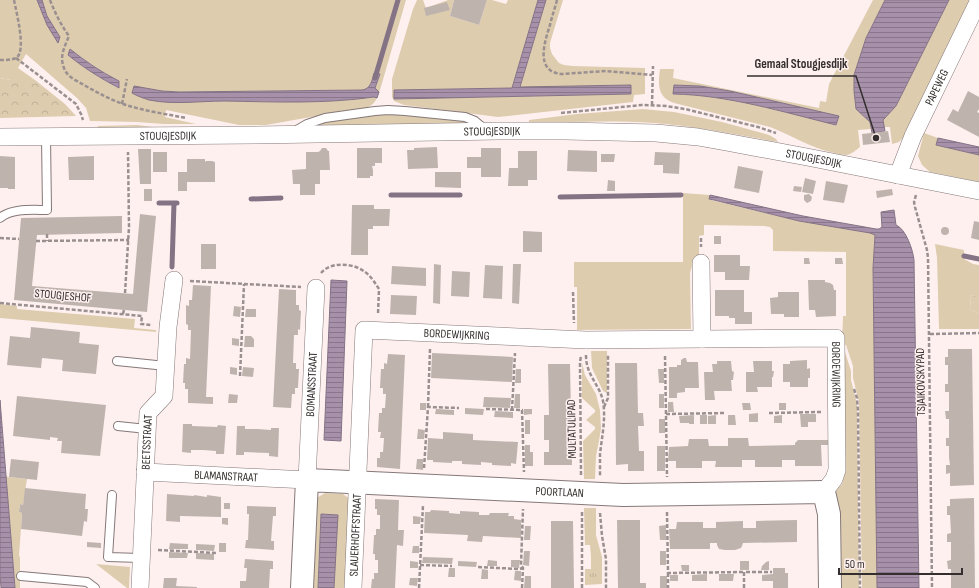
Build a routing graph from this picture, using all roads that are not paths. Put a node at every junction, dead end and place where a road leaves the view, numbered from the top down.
1 (979, 0) edge
2 (488, 131) junction
3 (290, 134) junction
4 (0, 137) edge
5 (46, 137) junction
6 (898, 175) junction
7 (979, 191) edge
8 (0, 218) edge
9 (701, 263) dead end
10 (174, 280) road end
11 (316, 288) road end
12 (702, 339) junction
13 (117, 361) dead end
14 (166, 366) junction
15 (118, 426) dead end
16 (147, 429) junction
17 (145, 472) junction
18 (307, 480) junction
19 (358, 482) junction
20 (824, 492) junction
21 (112, 495) dead end
22 (141, 554) junction
23 (21, 576) dead end
24 (96, 588) edge
25 (140, 588) edge
26 (302, 588) edge
27 (353, 588) edge
28 (830, 588) edge

1 - 6 street, PAPEWEG
2 - 3 street, STOUGJESDIJK
2 - 3 lane
2 - 6 street, STOUGJESDIJK
3 - 5 street, STOUGJESDIJK
4 - 5 street, STOUGJESDIJK
5 - 8 lane
6 - 7 street, STOUGJESDIJK
9 - 12 street
10 - 14 street, BEETSSTRAAT
11 - 18 street, BOMANSSTRAAT
12 - 19 street, BORDEWIJKRING
12 - 20 street, BORDEWIJKRING
13 - 14 lane
14 - 16 street, BEETSSTRAAT
15 - 16 lane
16 - 17 street, BEETSSTRAAT
17 - 18 street, BLAMANSTRAAT
17 - 22 street, BEETSSTRAAT
18 - 19 street, POORTLAAN
18 - 26 street
19 - 20 street, POORTLAAN
19 - 27 street, SLAUERHOFFSTRAAT
20 - 28 street
21 - 22 lane
22 - 25 street, BEETSSTRAAT
23 - 24 lane

